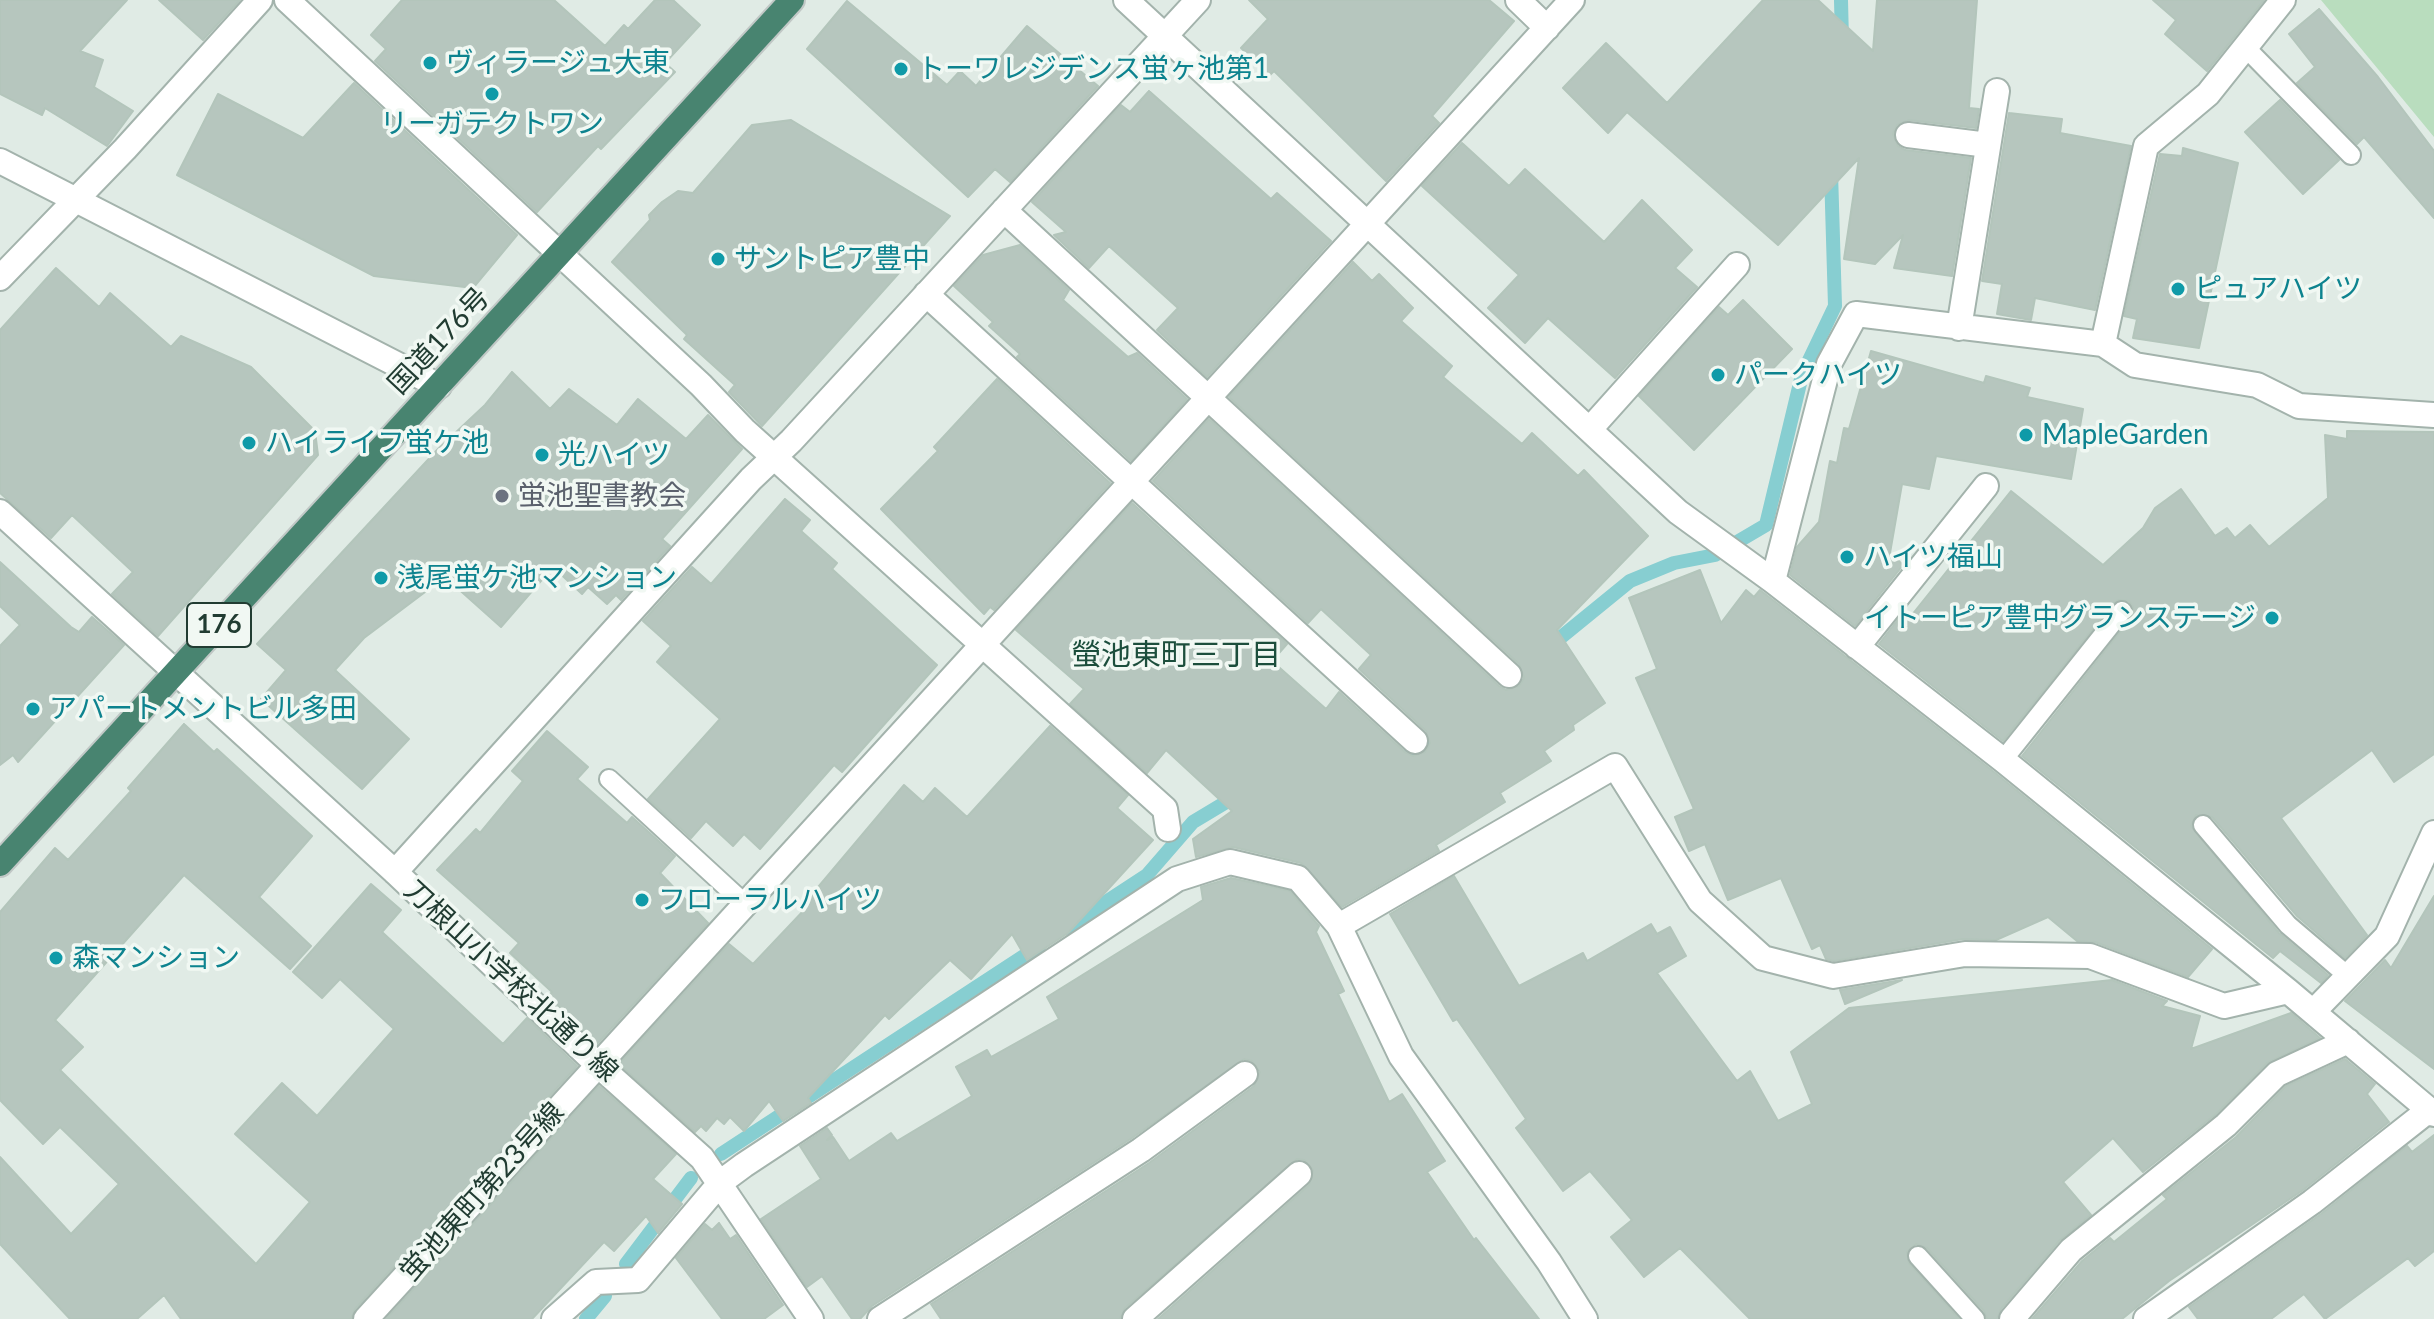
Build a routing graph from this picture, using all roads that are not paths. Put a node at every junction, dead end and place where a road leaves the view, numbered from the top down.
1 (260, 0) edge
2 (287, 0) edge
3 (792, 0) edge
4 (1126, 0) edge
5 (1198, 0) edge
6 (1518, 0) edge
7 (1572, 0) edge
8 (2283, 0) edge
9 (1547, 28) junction
10 (1165, 35) junction
11 (2246, 48) junction
12 (1997, 91) dead end
13 (1908, 135) dead end
14 (1988, 145) junction
15 (2351, 155) dead end
16 (0, 161) edge
17 (77, 198) junction
18 (1004, 210) junction
19 (1369, 225) junction
20 (559, 255) junction
21 (1737, 265) dead end
22 (0, 278) edge
23 (926, 294) junction
24 (1959, 328) junction
25 (2103, 344) junction
26 (439, 386) junction
27 (1209, 397) junction
28 (2434, 415) edge
29 (1590, 429) junction
30 (774, 456) junction
31 (1130, 480) junction
32 (1986, 486) dead end
33 (0, 512) edge
34 (1773, 581) junction
35 (2122, 611) dead end
36 (981, 644) junction
37 (1857, 647) junction
38 (175, 674) junction
39 (1509, 675) dead end
40 (1415, 741) dead end
41 (2003, 760) junction
42 (609, 779) dead end
43 (2203, 825) dead end
44 (1168, 829) dead end
45 (2434, 833) edge
46 (0, 864) edge
47 (395, 872) junction
48 (745, 904) junction
49 (1339, 926) junction
50 (2348, 976) junction
51 (2288, 991) junction
52 (2313, 1012) junction
53 (2348, 1041) junction
54 (597, 1064) junction
55 (1245, 1074) dead end
56 (2432, 1112) edge
57 (1299, 1174) dead end
58 (721, 1182) junction
59 (1918, 1256) dead end
60 (366, 1319) edge
61 (554, 1319) edge
62 (811, 1319) edge
63 (880, 1319) edge
64 (1135, 1319) edge
65 (1585, 1319) edge
66 (1975, 1319) edge
67 (2012, 1319) edge
68 (2146, 1319) edge

1 - 17 street
2 - 20 street
3 - 20 highway, 国道176号 / 176
4 - 10 street
5 - 10 street
6 - 9 street
7 - 9 street, 蛍池東町第23号線
8 - 11 street
9 - 19 street, 蛍池東町第23号線
10 - 18 street
10 - 19 street
11 - 15 lane
11 - 25 street
12 - 14 street
13 - 14 street
14 - 24 street
16 - 17 street
17 - 22 street
17 - 26 street
18 - 23 street
18 - 27 street
19 - 27 street, 蛍池東町第23号線
19 - 29 street
20 - 26 highway, 国道176号 / 176
20 - 30 street
21 - 29 street
23 - 30 street
23 - 31 street
24 - 25 street
24 - 34 street
25 - 28 street
26 - 38 highway, 国道176号 / 176
27 - 31 street, 蛍池東町第23号線
27 - 39 street
29 - 34 street
30 - 36 street
30 - 47 street
31 - 36 street, 蛍池東町第23号線
31 - 40 street
32 - 37 street
33 - 38 street, 刀根山小学校北通り線
34 - 37 street
35 - 41 lane
36 - 44 street
36 - 48 street, 蛍池東町第23号線
37 - 41 street
38 - 46 highway, 国道176号 / 176
38 - 47 street, 刀根山小学校北通り線
41 - 51 street
42 - 48 lane
43 - 50 lane
45 - 50 street
47 - 54 street, 刀根山小学校北通り線
48 - 54 street, 蛍池東町第23号線
49 - 51 street
49 - 58 street
49 - 65 street
50 - 52 street
51 - 52 street
52 - 53 street
53 - 56 street
53 - 67 street
54 - 58 street, 刀根山小学校北通り線
54 - 60 street, 蛍池東町第23号線
55 - 63 street
56 - 68 street
57 - 64 street
58 - 61 street
58 - 62 street, 刀根山小学校北通り線
59 - 66 lane

